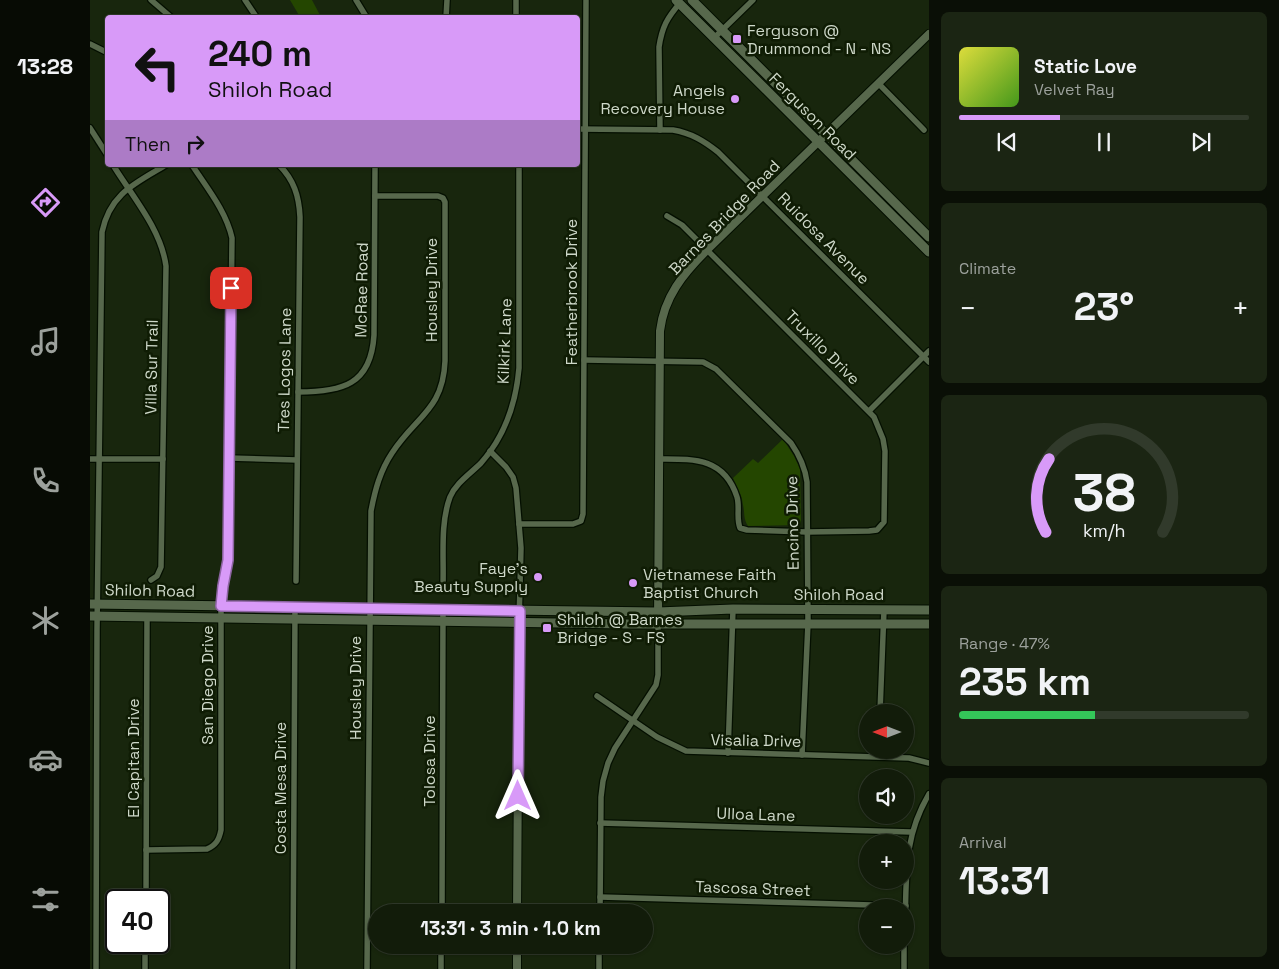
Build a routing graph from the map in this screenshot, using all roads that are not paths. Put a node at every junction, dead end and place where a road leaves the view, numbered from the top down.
1 (151, 0) edge
2 (245, 0) edge
3 (356, 0) edge
4 (446, 0) edge
5 (516, 0) edge
6 (586, 0) edge
7 (692, 0) edge
8 (753, 0) edge
9 (678, 2) edge
10 (168, 15) edge
11 (255, 15) edge
12 (365, 15) edge
13 (446, 15) edge
14 (516, 15) edge
15 (722, 31) junction
16 (929, 34) edge
17 (714, 38) junction
18 (90, 44) edge
19 (105, 52) edge
20 (580, 65) edge
21 (586, 65) junction
22 (878, 83) junction
23 (90, 128) edge
24 (580, 130) edge
25 (585, 130) junction
26 (660, 130) junction
27 (924, 130) dead end
28 (825, 134) junction
29 (818, 142) junction
30 (105, 151) edge
31 (114, 167) edge
32 (163, 167) edge
33 (193, 167) edge
34 (281, 167) edge
35 (375, 167) edge
36 (519, 167) edge
37 (128, 189) junction
38 (762, 195) junction
39 (375, 196) junction
40 (667, 216) dead end
41 (928, 236) edge
42 (920, 242) junction
43 (706, 250) junction
44 (929, 252) edge
45 (929, 351) edge
46 (923, 356) junction
47 (584, 360) junction
48 (659, 361) junction
49 (929, 362) edge
50 (298, 392) junction
51 (869, 411) junction
52 (490, 451) junction
53 (90, 458) edge
54 (229, 458) junction
55 (99, 459) junction
56 (163, 459) junction
57 (659, 459) junction
58 (297, 460) junction
59 (519, 524) junction
60 (807, 532) junction
61 (151, 580) dead end
62 (296, 581) dead end
63 (443, 585) dead end
64 (94, 604) edge
65 (221, 606) junction
66 (294, 606) junction
67 (369, 607) junction
68 (443, 609) junction
69 (733, 609) junction
70 (808, 610) junction
71 (884, 610) junction
72 (929, 610) edge
73 (520, 611) junction
74 (658, 612) junction
75 (94, 616) edge
76 (148, 617) junction
77 (221, 618) junction
78 (294, 618) junction
79 (369, 620) junction
80 (444, 621) junction
81 (520, 622) junction
82 (808, 623) junction
83 (658, 624) junction
84 (732, 624) junction
85 (882, 624) junction
86 (929, 624) edge
87 (597, 696) dead end
88 (880, 704) edge
89 (634, 722) junction
90 (728, 753) junction
91 (802, 755) junction
92 (859, 756) edge
93 (913, 759) edge
94 (929, 763) edge
95 (929, 794) edge
96 (600, 823) junction
97 (911, 832) junction
98 (146, 850) junction
99 (146, 889) edge
100 (600, 897) junction
101 (906, 899) edge
102 (442, 904) edge
103 (517, 904) edge
104 (600, 904) edge
105 (859, 905) edge
106 (146, 954) edge
107 (441, 954) edge
108 (517, 954) edge
109 (599, 954) edge
110 (904, 954) edge
111 (96, 969) edge
112 (145, 969) edge
113 (293, 969) edge
114 (367, 969) edge
115 (441, 969) edge
116 (517, 969) edge
117 (599, 969) edge
118 (904, 969) edge

1 - 10 street
2 - 11 street
3 - 12 street
4 - 13 street
5 - 14 street
6 - 21 street, Featherbrook Drive
7 - 15 main road, Ferguson Road
8 - 15 street
9 - 17 main road, Ferguson Road
9 - 26 street
15 - 17 street
15 - 28 main road, Ferguson Road
16 - 22 street, Barnes Bridge Road
17 - 29 main road, Ferguson Road
18 - 19 street
20 - 21 street
21 - 25 street, Featherbrook Drive
22 - 27 street
22 - 28 street, Barnes Bridge Road
23 - 30 street
24 - 25 street, Ruidosa Avenue
25 - 26 street, Ruidosa Avenue
25 - 47 street, Featherbrook Drive
26 - 38 street, Ruidosa Avenue
28 - 29 street, Barnes Bridge Road
28 - 41 main road, Ferguson Road
29 - 38 street, Barnes Bridge Road
29 - 42 main road, Ferguson Road
31 - 37 street, Villa Sur Trail
32 - 37 street
33 - 54 street, San Diego Drive
34 - 50 street, Tres Logos Lane
35 - 39 street, McRae Road
36 - 52 street, Kilkirk Lane
37 - 55 street
37 - 56 street, Villa Sur Trail
38 - 43 street, Barnes Bridge Road
38 - 46 street, Ruidosa Avenue
39 - 50 street, McRae Road
39 - 67 street, Housley Drive
40 - 43 street, Truxillo Drive
41 - 42 street
42 - 44 main road, Ferguson Road
43 - 48 street, Barnes Bridge Road
43 - 51 street, Truxillo Drive
45 - 46 street
46 - 49 street, Ruidosa Avenue
46 - 51 street
47 - 48 street, Encino Drive
47 - 59 street, Featherbrook Drive
48 - 57 street, Barnes Bridge Road
48 - 60 street, Encino Drive
50 - 58 street, Tres Logos Lane
51 - 60 street, Truxillo Drive
52 - 59 street
52 - 63 street, Kilkirk Lane
53 - 55 street
54 - 58 street
54 - 65 street, San Diego Drive
55 - 56 street
55 - 64 street
56 - 61 street, Villa Sur Trail
57 - 60 street
57 - 74 street, Barnes Bridge Road
58 - 62 street, Tres Logos Lane
59 - 73 street
60 - 70 street, Encino Drive
64 - 65 main road, Shiloh Road
64 - 75 street
65 - 66 main road, Shiloh Road
65 - 77 street, San Diego Drive
66 - 67 main road, Shiloh Road
66 - 78 street, Costa Mesa Drive
67 - 68 main road, Shiloh Road
67 - 79 street, Housley Drive
68 - 73 main road, Shiloh Road
68 - 80 street, Tolosa Drive
69 - 70 main road, Shiloh Road
69 - 74 main road, Shiloh Road
69 - 84 street
70 - 71 main road, Shiloh Road
70 - 82 street, Encino Drive
71 - 72 main road, Shiloh Road
71 - 85 street
73 - 74 main road, Shiloh Road
73 - 81 street
74 - 83 street, Barnes Bridge Road
75 - 76 main road, Shiloh Road
75 - 111 street
76 - 77 main road, Shiloh Road
76 - 98 street, El Capitan Drive
77 - 78 main road, Shiloh Road
77 - 98 street, San Diego Drive
78 - 79 main road, Shiloh Road
78 - 113 street, Costa Mesa Drive
79 - 80 main road, Shiloh Road
79 - 114 street, Housley Drive
80 - 81 main road, Shiloh Road
80 - 102 street, Tolosa Drive
81 - 83 main road, Shiloh Road
81 - 103 street
82 - 84 main road, Shiloh Road
82 - 85 main road, Shiloh Road
82 - 91 street, Encino Drive
83 - 84 main road, Shiloh Road
83 - 89 street
84 - 90 street
85 - 86 main road, Shiloh Road
85 - 88 street
87 - 89 street, Visalia Drive
89 - 90 street, Visalia Drive
89 - 96 street
90 - 91 street, Visalia Drive
91 - 92 street, Visalia Drive
93 - 94 street, Visalia Drive
95 - 97 street
96 - 97 street, Ulloa Lane
96 - 100 street
97 - 101 street
98 - 99 street, El Capitan Drive
100 - 104 street
100 - 105 street, Tascosa Street
106 - 112 street
107 - 115 street
108 - 116 street
109 - 117 street
110 - 118 street

